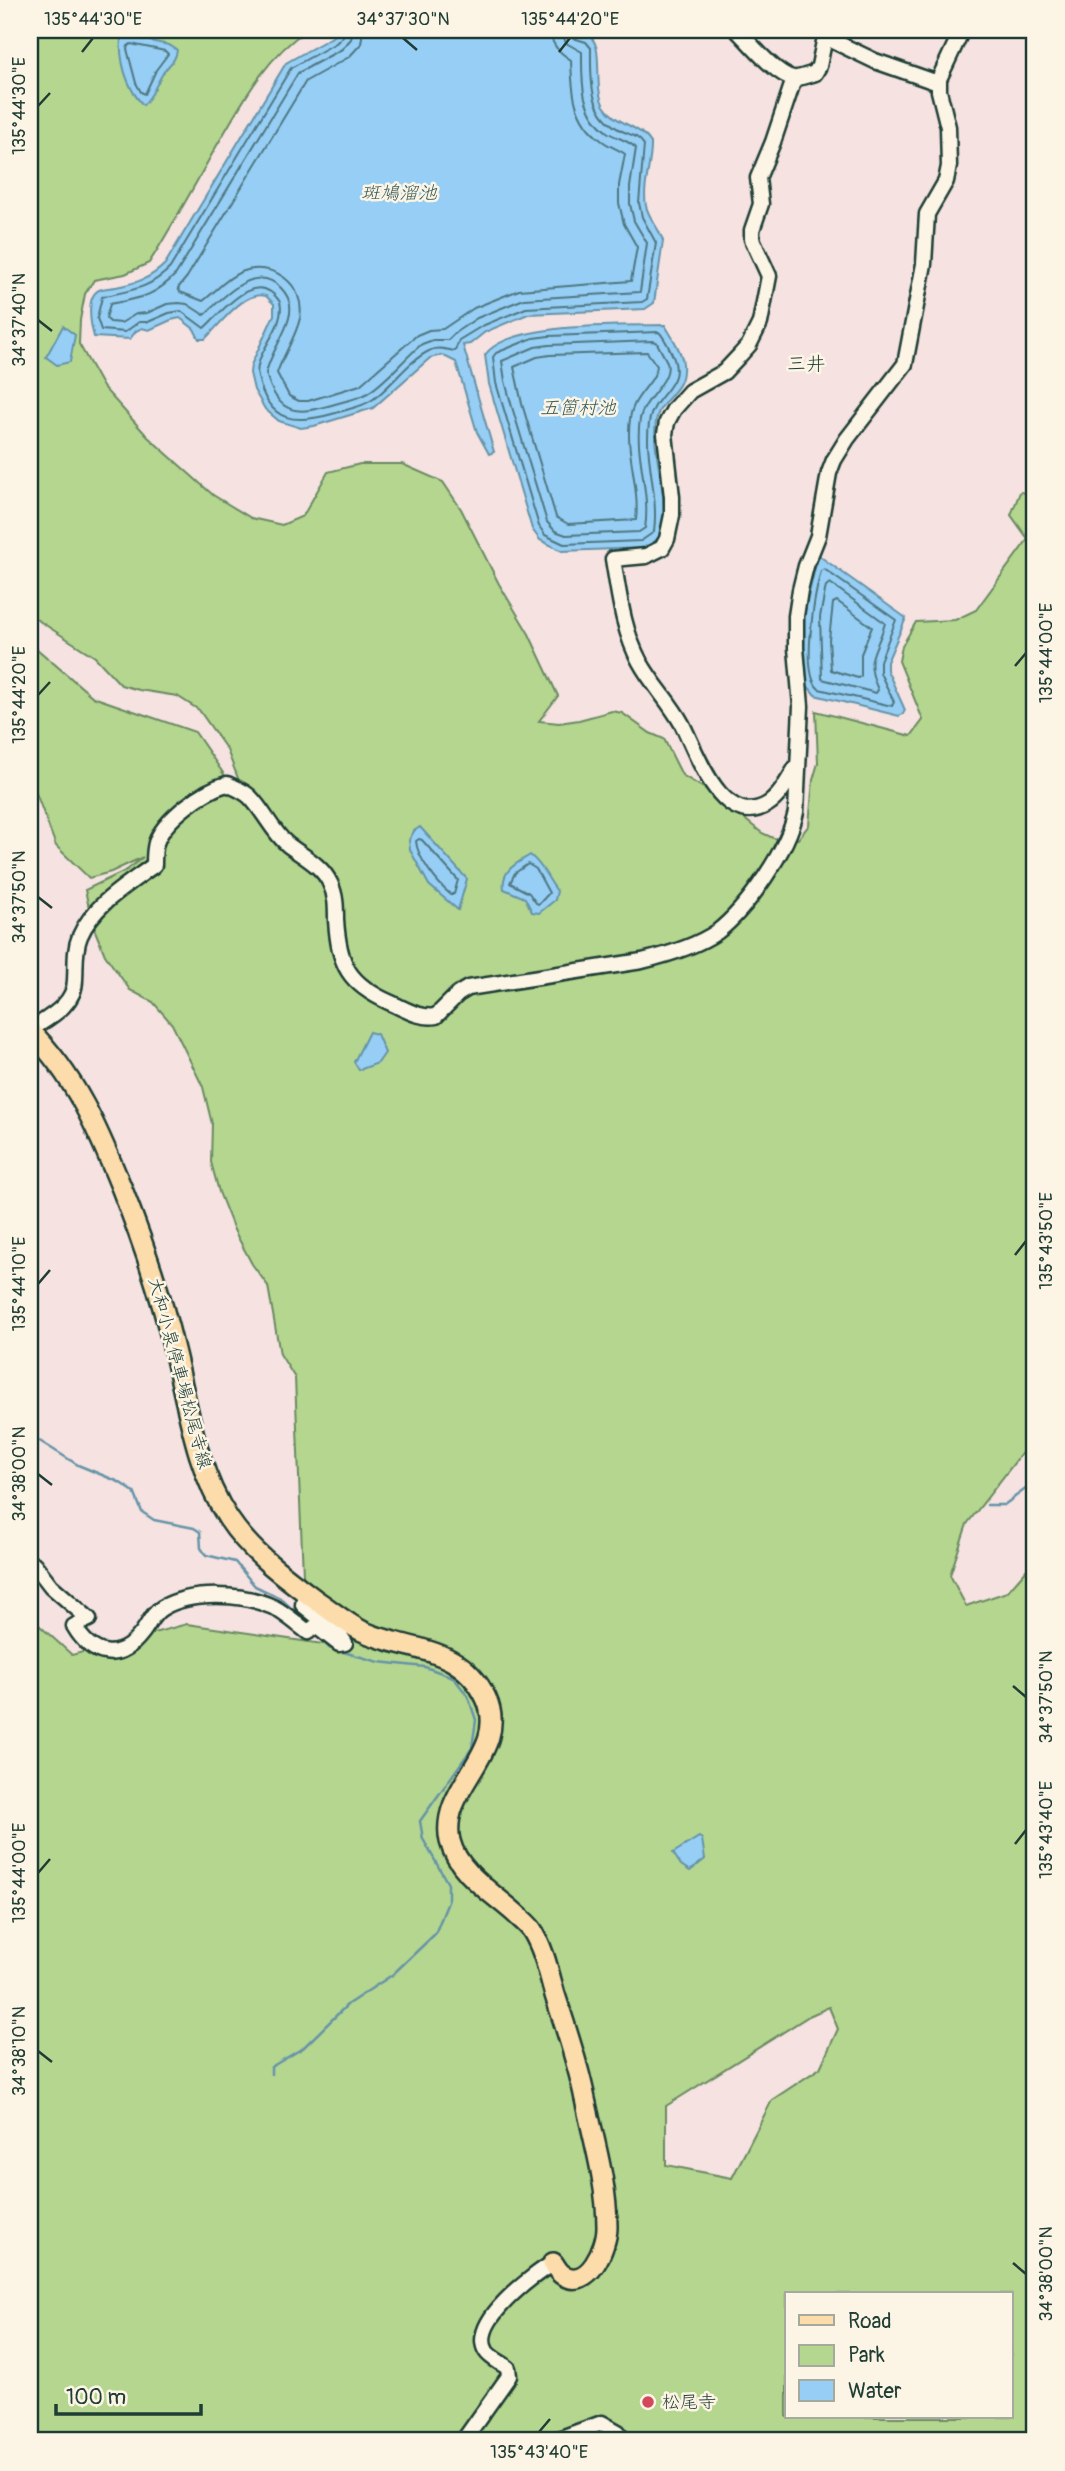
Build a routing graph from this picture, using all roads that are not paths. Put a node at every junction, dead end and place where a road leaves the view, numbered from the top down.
1 (737, 30) edge
2 (962, 30) edge
3 (827, 34) edge
4 (794, 79) junction
5 (938, 83) junction
6 (798, 764) junction
7 (30, 1031) edge
8 (30, 1563) edge
9 (305, 1592) junction
10 (553, 2263) joint
11 (463, 2441) edge
12 (553, 2441) edge
13 (625, 2441) edge

1 - 4 street
2 - 5 street
3 - 4 street
3 - 5 street
4 - 6 street
5 - 6 street
6 - 7 street
7 - 9 main road, 大和小泉停車場松尾寺線
8 - 9 street
9 - 10 main road, 大和小泉停車場松尾寺線
10 - 11 street
12 - 13 street

